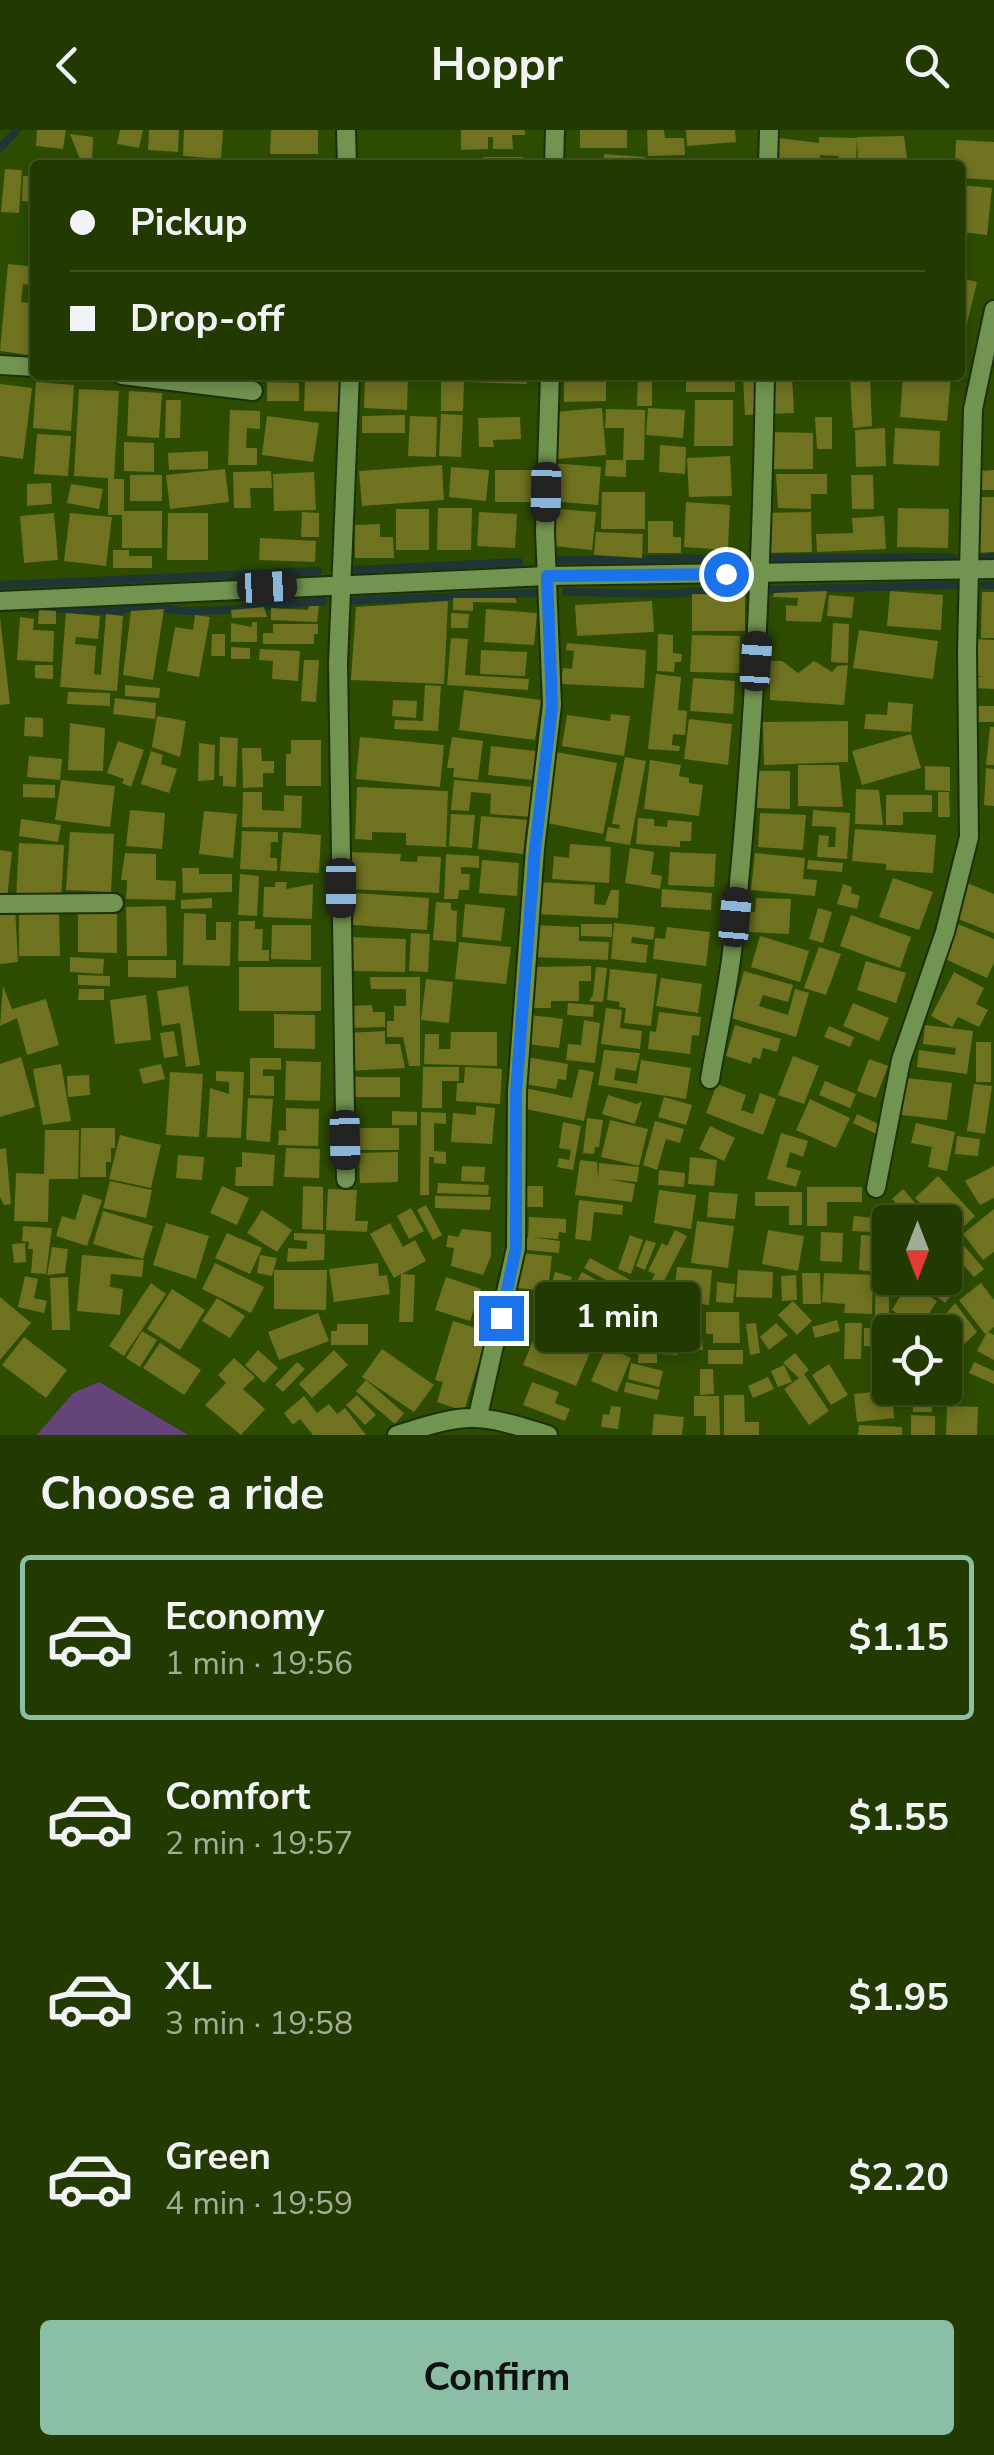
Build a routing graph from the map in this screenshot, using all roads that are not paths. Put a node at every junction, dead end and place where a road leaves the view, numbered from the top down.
1 (346, 130) edge
2 (555, 130) edge
3 (769, 130) edge
4 (348, 160) edge
5 (554, 160) edge
6 (768, 160) edge
7 (994, 310) edge
8 (0, 364) edge
9 (30, 367) edge
10 (166, 380) edge
11 (350, 380) edge
12 (550, 380) edge
13 (765, 380) edge
14 (253, 390) dead end
15 (970, 570) junction
16 (994, 570) edge
17 (762, 574) junction
18 (547, 576) junction
19 (341, 584) junction
20 (0, 601) edge
21 (114, 903) dead end
22 (0, 904) edge
23 (710, 1079) dead end
24 (346, 1179) dead end
25 (876, 1188) dead end
26 (478, 1416) junction
27 (397, 1435) edge
28 (548, 1435) edge

1 - 4 street
2 - 5 street
3 - 6 street
7 - 15 street
8 - 9 street
10 - 14 street
11 - 19 street
12 - 18 street
13 - 17 street
15 - 16 street
15 - 17 street
15 - 25 street
17 - 18 street
17 - 23 street
18 - 19 street
18 - 26 street
19 - 20 street
19 - 24 street
21 - 22 street
26 - 27 street
26 - 28 street

